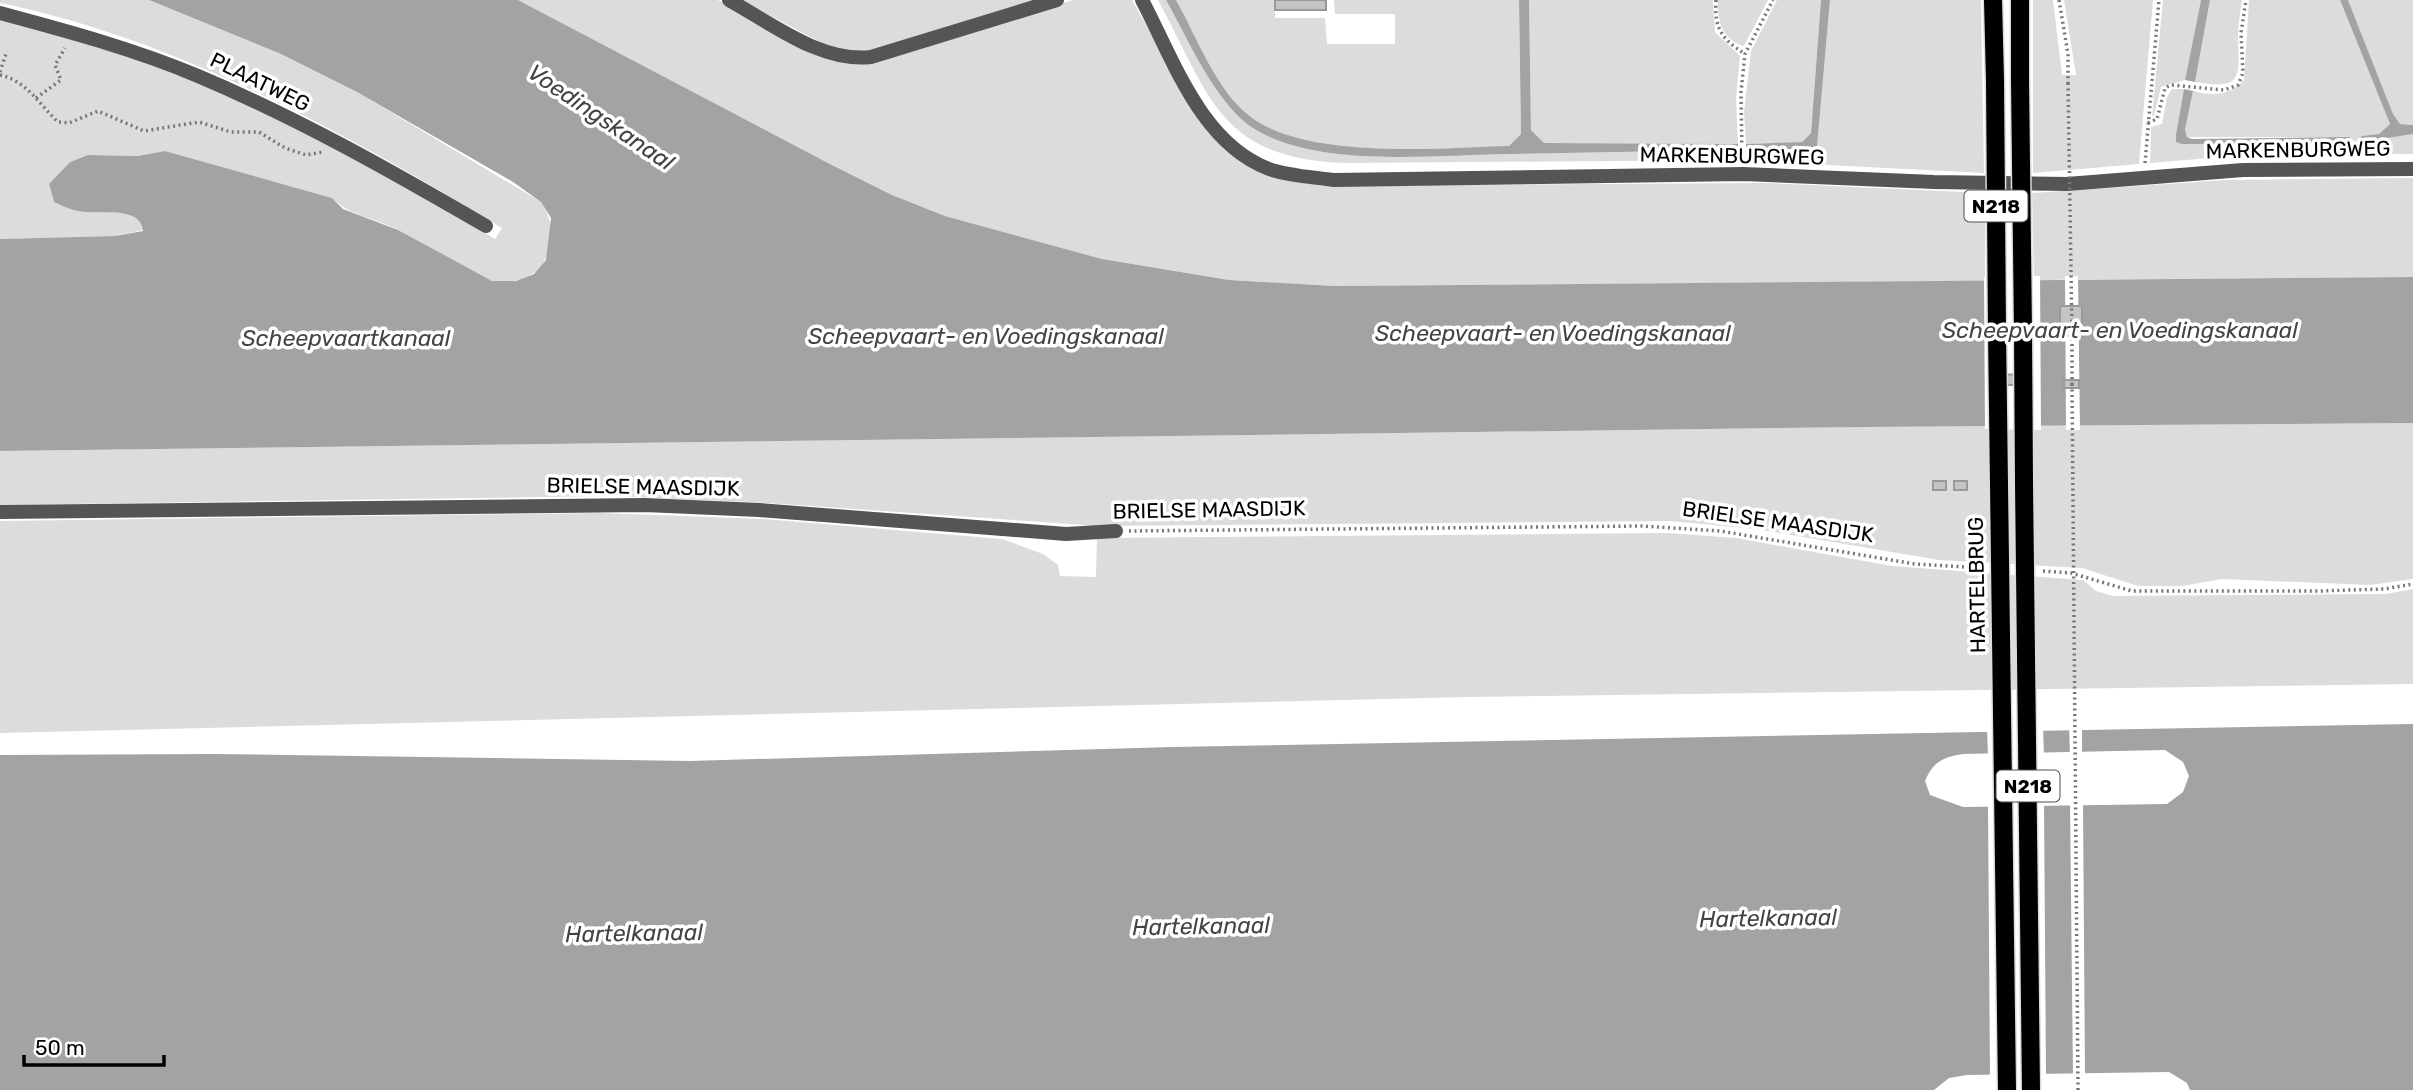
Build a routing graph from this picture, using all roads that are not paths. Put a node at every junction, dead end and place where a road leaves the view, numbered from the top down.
1 (729, 0) edge
2 (1058, 0) edge
3 (1142, 0) edge
4 (1993, 0) edge
5 (2020, 0) edge
6 (0, 13) edge
7 (2413, 169) edge
8 (486, 226) dead end
9 (0, 512) edge
10 (1116, 531) road end
11 (2007, 1090) edge
12 (2031, 1090) edge

1 - 2 street
3 - 7 street, MARKENBURGWEG
4 - 11 main road, HARTELBRUG / N218, bridge
5 - 12 main road, N218, bridge
6 - 8 street, PLAATWEG
9 - 10 street, BRIELSE MAASDIJK

